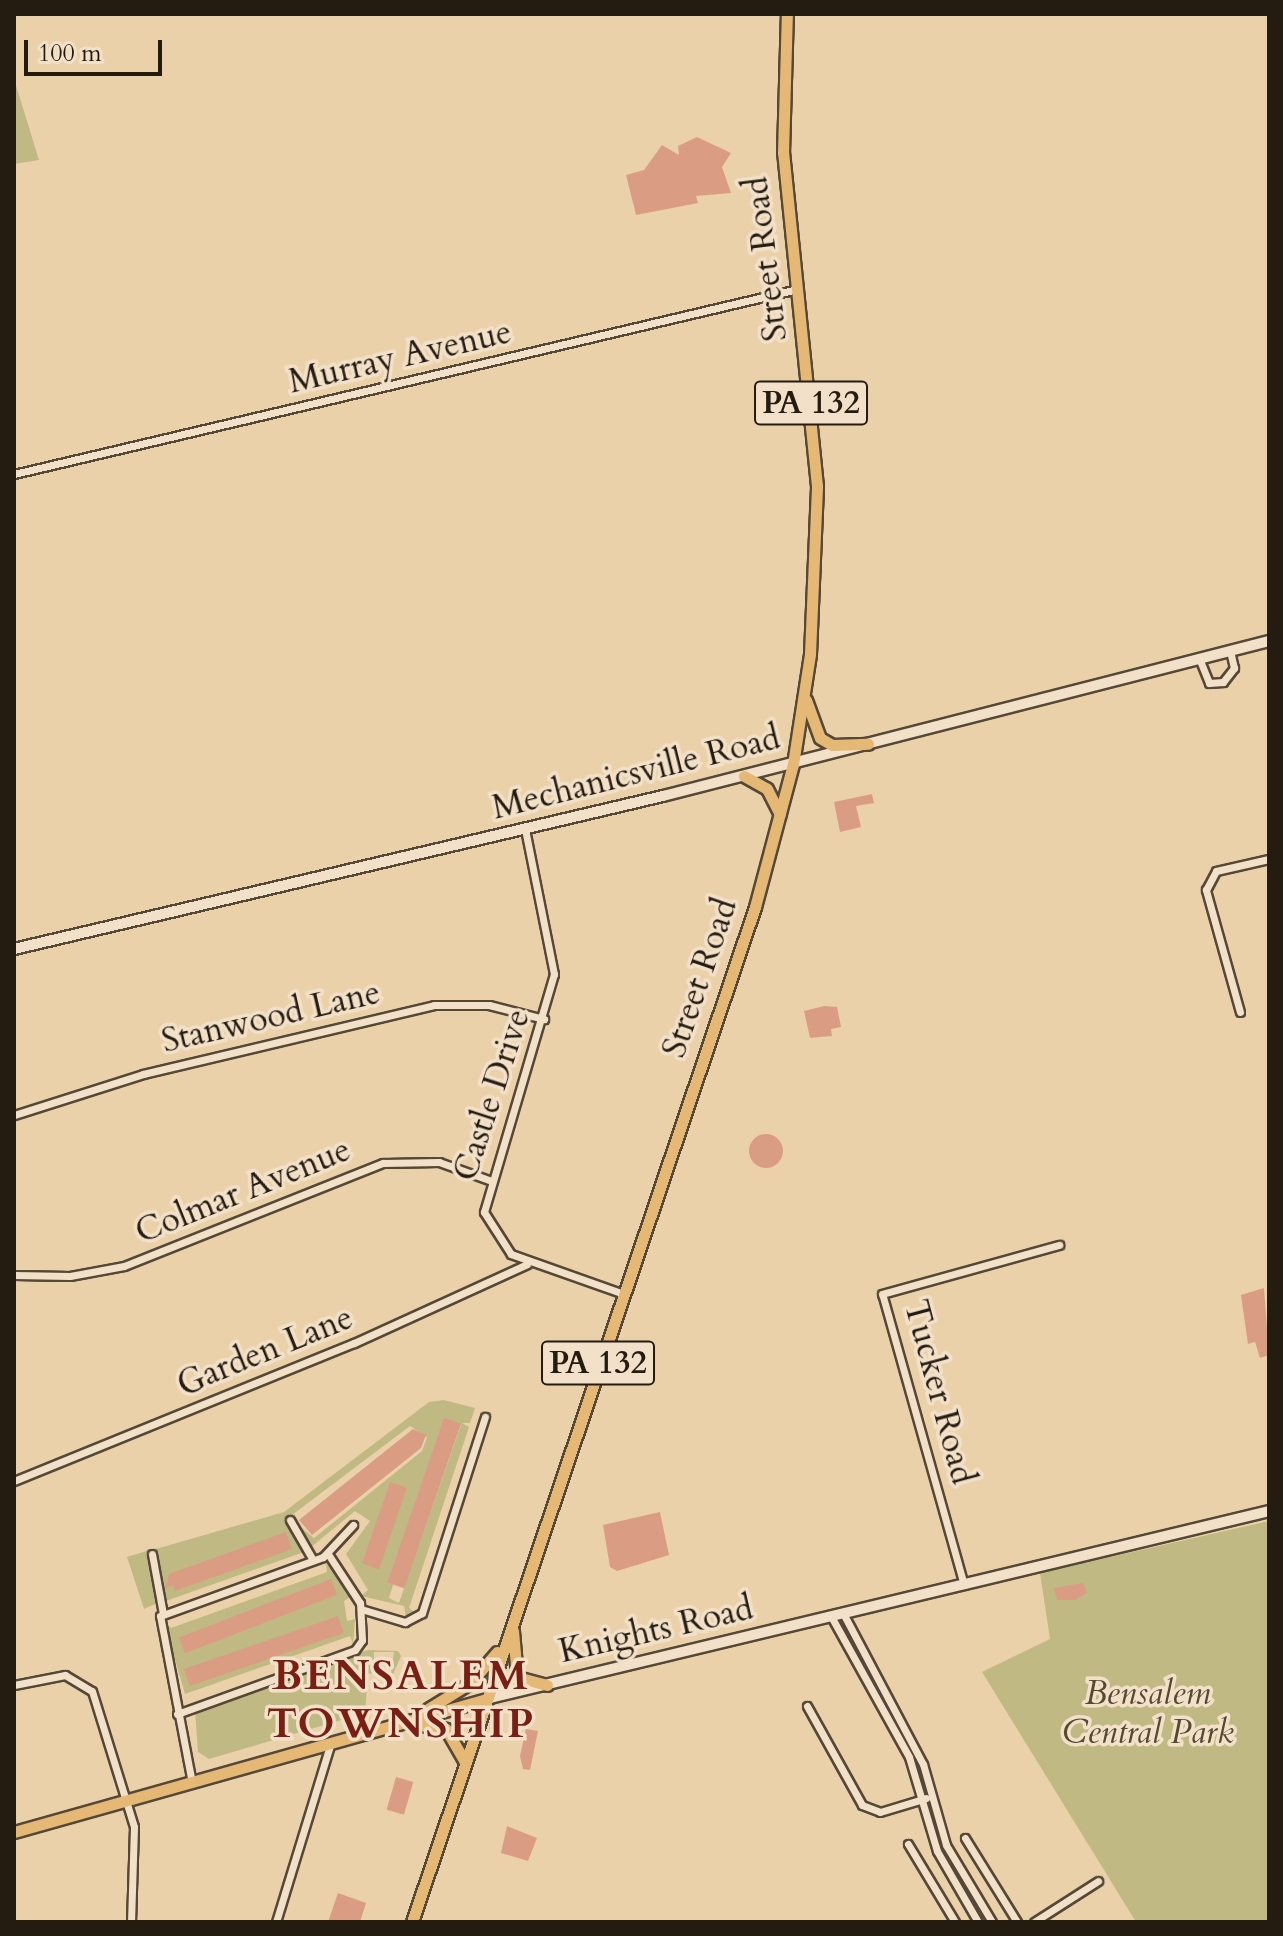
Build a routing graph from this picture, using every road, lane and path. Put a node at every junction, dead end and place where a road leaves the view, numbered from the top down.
1 (787, 14) edge
2 (797, 289) junction
3 (14, 474) edge
4 (1269, 641) edge
5 (1230, 650) junction
6 (1199, 658) junction
7 (805, 692) junction
8 (868, 744) junction
9 (793, 764) junction
10 (744, 776) junction
11 (780, 818) junction
12 (525, 829) junction
13 (1269, 859) edge
14 (14, 949) edge
15 (1240, 1012) dead end
16 (544, 1019) junction
17 (14, 1115) edge
18 (489, 1180) junction
19 (1059, 1245) dead end
20 (532, 1264) junction
21 (14, 1275) edge
22 (621, 1293) junction
23 (485, 1417) dead end
24 (14, 1481) edge
25 (1269, 1511) edge
26 (290, 1520) dead end
27 (353, 1525) dead end
28 (152, 1554) dead end
29 (328, 1554) junction
30 (313, 1560) junction
31 (964, 1585) junction
32 (361, 1609) junction
33 (163, 1614) junction
34 (844, 1615) junction
35 (514, 1616) junction
36 (832, 1618) junction
37 (509, 1631) junction
38 (14, 1685) edge
39 (547, 1685) junction
40 (486, 1699) junction
41 (807, 1706) dead end
42 (177, 1714) junction
43 (400, 1723) junction
44 (331, 1742) junction
45 (465, 1762) junction
46 (192, 1783) junction
47 (931, 1796) junction
48 (921, 1800) junction
49 (130, 1801) junction
50 (14, 1832) edge
51 (965, 1838) dead end
52 (908, 1844) dead end
53 (1098, 1881) dead end
54 (131, 1922) edge
55 (276, 1922) edge
56 (412, 1922) edge
57 (955, 1922) edge
58 (978, 1922) edge
59 (992, 1922) edge
60 (1017, 1922) edge
61 (1034, 1922) edge

1 - 2 main road, Street Road / PA 132
2 - 3 street, Murray Avenue
2 - 7 main road, Street Road / PA 132
4 - 5 street, Mechanicsville Road
5 - 6 street, Mechanicsville Road
5 - 6 street
6 - 8 street, Mechanicsville Road
7 - 8 main road
7 - 9 main road, Street Road / PA 132
8 - 9 street, Mechanicsville Road
9 - 10 street, Mechanicsville Road
9 - 11 main road, Street Road / PA 132
10 - 11 main road
10 - 12 street, Mechanicsville Road
11 - 22 main road, Street Road / PA 132
12 - 14 street, Mechanicsville Road
12 - 16 street, Castle Drive
13 - 15 street
16 - 17 street, Stanwood Lane
16 - 18 street, Castle Drive
18 - 20 street, Castle Drive
18 - 21 street, Colmar Avenue
19 - 31 street, Tucker Road
20 - 22 street, Castle Drive
20 - 24 street, Garden Lane
22 - 35 main road, Street Road / PA 132
23 - 32 street
25 - 31 street, Knights Road
26 - 30 street
27 - 29 street
28 - 33 street
29 - 30 street
29 - 32 street
30 - 33 street
31 - 34 street, Knights Road
32 - 42 street
33 - 42 street
34 - 36 street, Knights Road
34 - 47 street
35 - 37 main road, Street Road / PA 132
35 - 39 main road
36 - 39 street, Knights Road
36 - 48 street
37 - 40 main road, Street Road / PA 132
37 - 43 main road
38 - 49 street
39 - 40 street, Knights Road
40 - 43 main road, Knights Road
40 - 45 main road, Street Road / PA 132
41 - 48 street
42 - 46 street
43 - 44 main road, Knights Road
43 - 45 main road
44 - 46 main road, Knights Road
44 - 55 street
45 - 56 main road, Street Road / PA 132
46 - 49 main road, Knights Road
47 - 48 street
47 - 59 street
48 - 58 street
49 - 50 main road, Knights Road
49 - 54 street
51 - 60 street
52 - 57 street
53 - 61 street

